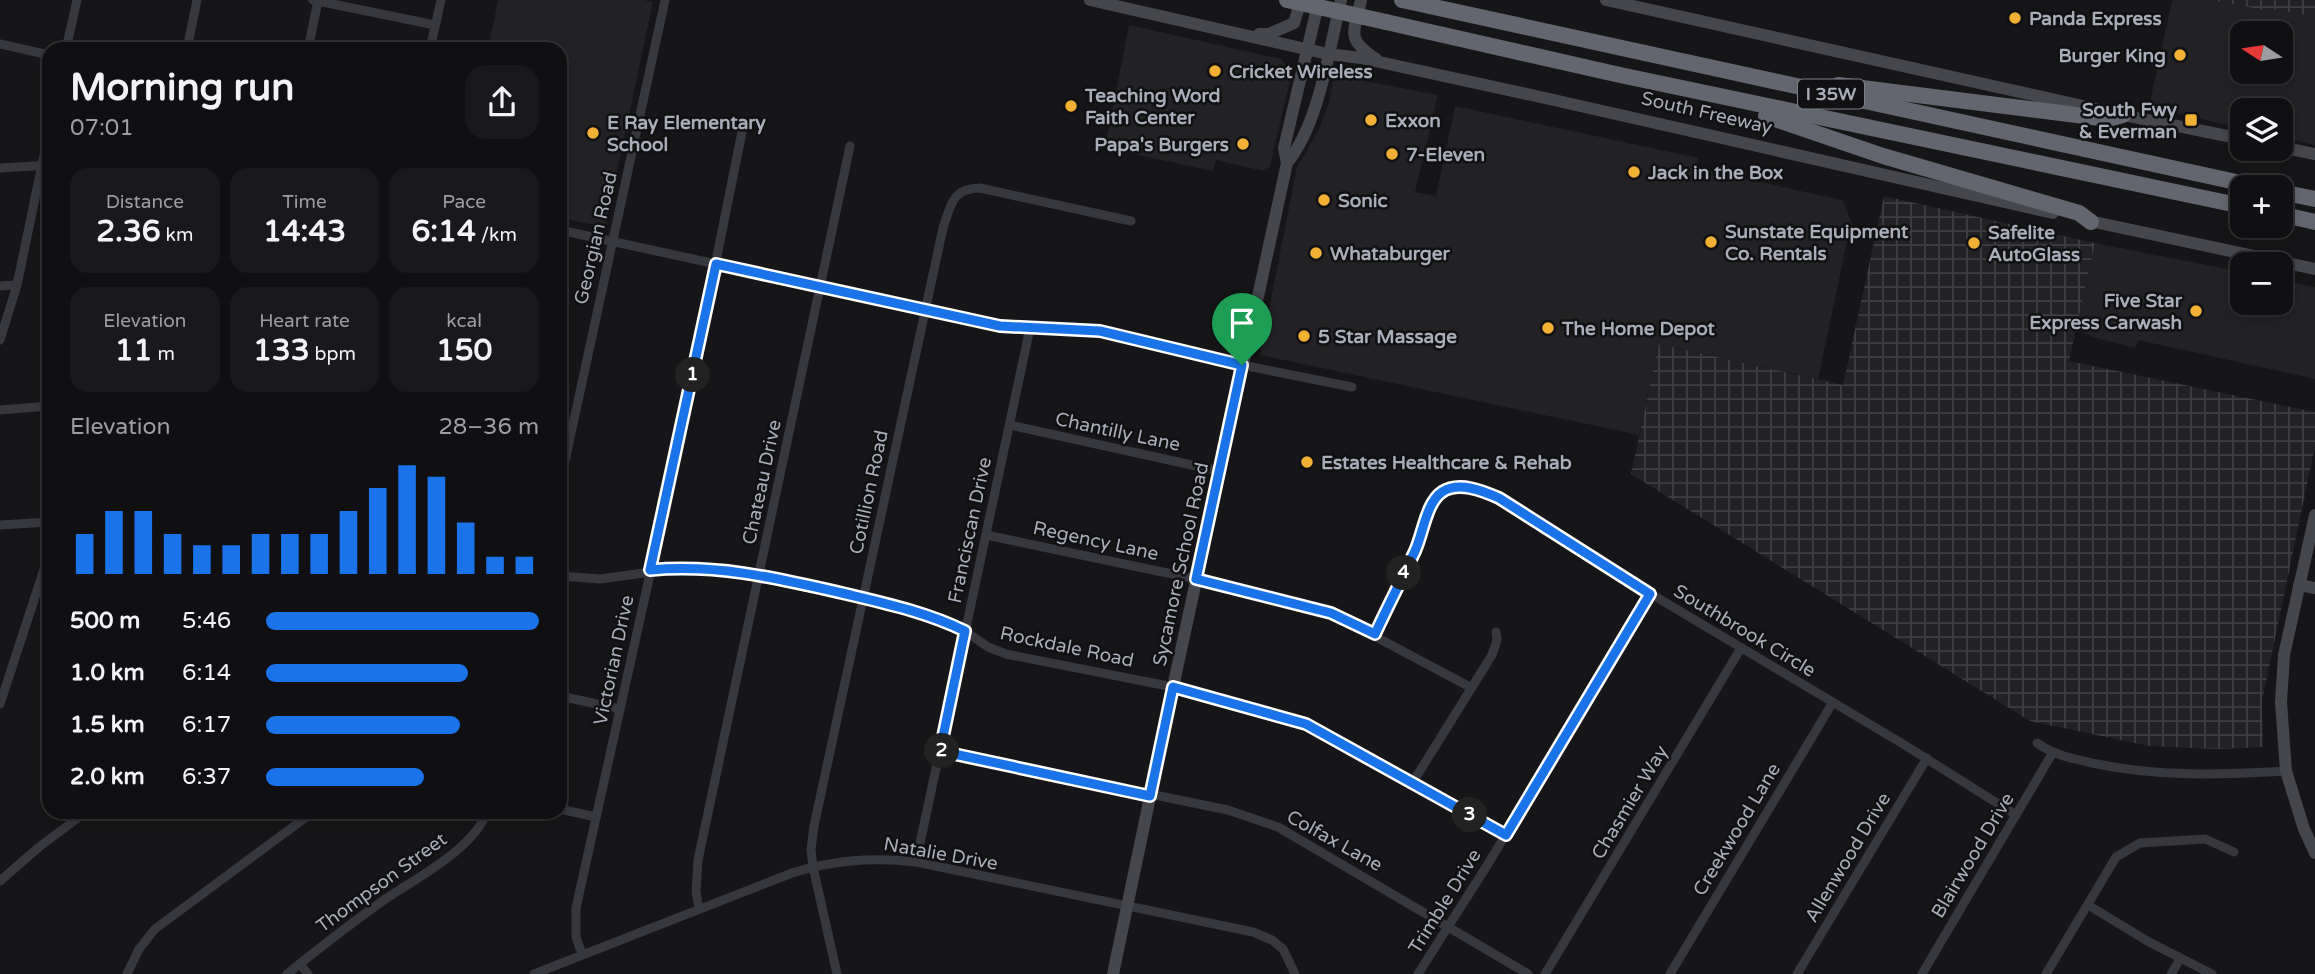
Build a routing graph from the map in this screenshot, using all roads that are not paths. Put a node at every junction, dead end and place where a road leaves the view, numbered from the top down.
1 (76, 0) edge
2 (197, 0) edge
3 (441, 0) edge
4 (665, 0) edge
5 (1090, 0) edge
6 (1287, 0) edge
7 (1301, 0) edge
8 (1319, 0) edge
9 (1341, 0) edge
10 (1361, 0) edge
11 (1402, 0) edge
12 (1606, 0) edge
13 (316, 1) edge
14 (435, 25) junction
15 (1248, 34) junction
16 (67, 42) edge
17 (188, 42) edge
18 (309, 42) edge
19 (431, 42) edge
20 (0, 44) edge
21 (1308, 50) junction
22 (42, 53) edge
23 (1328, 54) junction
24 (1381, 62) junction
25 (1718, 70) junction
26 (1620, 75) junction
27 (2123, 115) junction
28 (743, 127) dead end
29 (2230, 137) edge
30 (850, 146) dead end
31 (2293, 150) edge
32 (2315, 154) edge
33 (1287, 163) junction
34 (42, 165) edge
35 (0, 168) edge
36 (42, 178) edge
37 (2230, 181) edge
38 (2293, 195) edge
39 (2315, 199) edge
40 (2230, 203) edge
41 (2293, 217) edge
42 (1131, 222) dead end
43 (2091, 222) junction
44 (2315, 222) edge
45 (567, 232) edge
46 (612, 242) junction
47 (716, 264) junction
48 (2314, 268) edge
49 (17, 285) junction
50 (0, 286) edge
51 (821, 288) junction
52 (925, 310) junction
53 (1030, 328) junction
54 (0, 340) edge
55 (1242, 365) junction
56 (1352, 387) dead end
57 (42, 407) edge
58 (0, 410) edge
59 (1010, 425) junction
60 (567, 451) edge
61 (1219, 471) junction
62 (2315, 515) edge
63 (42, 522) edge
64 (0, 525) edge
65 (986, 535) junction
66 (650, 570) junction
67 (759, 574) junction
68 (42, 576) edge
69 (567, 577) edge
70 (1196, 579) junction
71 (2299, 585) junction
72 (2315, 588) edge
73 (1650, 594) junction
74 (864, 598) junction
75 (965, 631) junction
76 (1496, 632) dead end
77 (1375, 634) junction
78 (1741, 648) junction
79 (1173, 687) junction
80 (1471, 687) junction
81 (567, 698) edge
82 (1833, 702) junction
83 (0, 705) edge
84 (620, 709) junction
85 (2037, 743) dead end
86 (940, 751) junction
87 (2052, 754) junction
88 (1927, 758) junction
89 (2286, 771) junction
90 (1413, 782) junction
91 (1150, 796) junction
92 (567, 811) edge
93 (2016, 814) junction
94 (596, 817) junction
95 (77, 819) edge
96 (304, 819) edge
97 (483, 819) edge
98 (1506, 835) junction
99 (2234, 852) dead end
100 (2315, 853) edge
101 (916, 862) junction
102 (813, 867) junction
103 (0, 881) edge
104 (2088, 905) junction
105 (1127, 907) junction
106 (699, 908) junction
107 (1449, 926) junction
108 (582, 954) junction
109 (2180, 959) junction
110 (300, 964) junction
111 (127, 974) edge
112 (287, 974) edge
113 (308, 974) edge
114 (534, 974) edge
115 (836, 974) edge
116 (1113, 974) edge
117 (1295, 974) edge
118 (1418, 974) edge
119 (1528, 974) edge
120 (1545, 974) edge
121 (1670, 974) edge
122 (1797, 974) edge
123 (1922, 974) edge
124 (2046, 974) edge
125 (2171, 974) edge
126 (2212, 974) edge

1 - 16 street
2 - 17 street
3 - 14 street
4 - 46 street, Georgian Road
5 - 15 main road, South Freeway
6 - 26 highway, South Freeway / I 35W, bridge
7 - 15 main road
8 - 21 main road, Sycamore School Road
9 - 23 main road, Sycamore School Road
10 - 24 main road
11 - 25 highway, I 35W
12 - 27 main road
13 - 14 street
13 - 18 street
14 - 19 street
15 - 21 main road, South Freeway
20 - 22 street
21 - 23 main road, South Freeway
21 - 33 main road, Sycamore School Road
23 - 24 main road, South Freeway
23 - 33 main road, Sycamore School Road
24 - 43 main road, South Freeway
25 - 27 highway
25 - 37 highway, I 35W
26 - 40 highway, South Freeway / I 35W
26 - 43 highway
27 - 29 main road
28 - 47 street, Victorian Drive
30 - 51 street, Chateau Drive
31 - 32 main road
33 - 55 main road, Sycamore School Road
34 - 35 street
36 - 49 street
38 - 39 highway
41 - 44 highway
42 - 52 street, Cotillion Road
43 - 48 main road, South Freeway
45 - 46 street
46 - 47 street
46 - 60 street, Georgian Road
47 - 51 street
47 - 66 street, Victorian Drive
49 - 50 street
49 - 54 street
51 - 52 street
51 - 67 street, Chateau Drive
52 - 53 street
52 - 74 street, Cotillion Road
53 - 55 street
53 - 59 street, Franciscan Drive
55 - 56 street
55 - 61 main road, Sycamore School Road
57 - 58 street
59 - 61 street, Chantilly Lane
59 - 65 street, Franciscan Drive
61 - 70 main road, Sycamore School Road
62 - 71 main road
63 - 64 street
65 - 70 street, Regency Lane
65 - 75 street, Franciscan Drive
66 - 67 street, Rockdale Road
66 - 69 street, Rockdale Road
66 - 84 street, Victorian Drive
67 - 74 street, Rockdale Road
67 - 106 street, Chateau Drive
68 - 83 street
70 - 77 street, Regency Lane
70 - 79 main road, Sycamore School Road
71 - 72 main road
71 - 89 main road
73 - 77 street, Southbrook Circle
73 - 78 street, Southbrook Circle
73 - 98 street, Trimble Drive
74 - 75 street, Rockdale Road
74 - 102 street, Cotillion Road
75 - 79 street, Rockdale Road
75 - 86 street, Franciscan Drive
76 - 80 street
77 - 80 street, Regency Lane
78 - 82 street, Southbrook Circle
78 - 120 street, Chasmier Way
79 - 90 street, Rockdale Road
79 - 91 main road, Sycamore School Road
80 - 90 street
81 - 84 street
82 - 88 street, Southbrook Circle
82 - 121 street, Creekwood Lane
84 - 94 street, Victorian Drive
85 - 87 street
86 - 91 street, Colfax Lane
86 - 101 street, Franciscan Drive
87 - 89 street
87 - 93 street, Blairwood Drive
88 - 93 street, Southbrook Circle
88 - 122 street, Allenwood Drive
89 - 100 main road
90 - 98 street, Rockdale Road
91 - 105 main road, Sycamore School Road
91 - 107 street, Colfax Lane
92 - 94 street
93 - 123 street, Blairwood Drive
94 - 108 street, Victorian Drive
95 - 103 street
96 - 111 street
97 - 110 street, Thompson Street
98 - 107 street, Trimble Drive
99 - 104 street
101 - 102 street, Natalie Drive
101 - 105 street, Natalie Drive
102 - 106 street, Natalie Drive
102 - 115 street, Cotillion Road
104 - 109 street
104 - 124 street
105 - 116 main road, Sycamore School Road
105 - 117 street, Natalie Drive
106 - 108 street, Natalie Drive
107 - 118 street, Trimble Drive
107 - 119 street, Colfax Lane
108 - 114 street, Natalie Drive
109 - 125 street
109 - 126 street
110 - 112 street, Thompson Street
110 - 113 street

